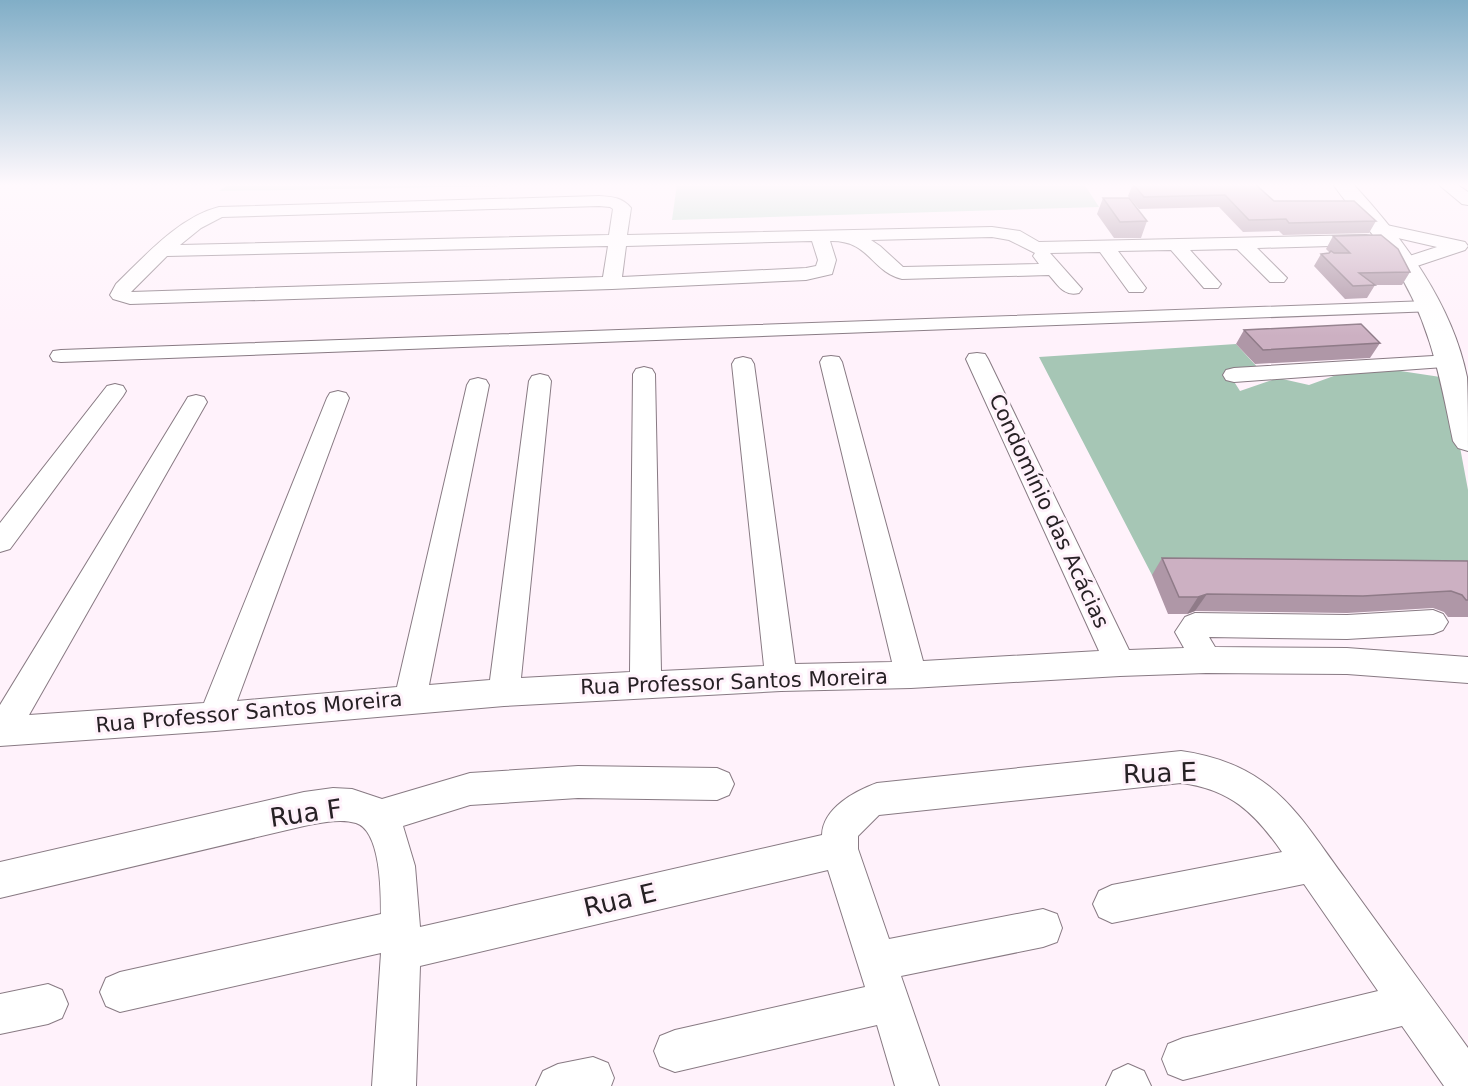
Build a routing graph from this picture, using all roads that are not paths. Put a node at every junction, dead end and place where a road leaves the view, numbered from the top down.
1 (184, 235) edge
2 (620, 235) edge
3 (898, 235) edge
4 (1012, 235) edge
5 (1386, 235) junction
6 (851, 236) junction
7 (820, 237) junction
8 (619, 242) junction
9 (1241, 242) junction
10 (1175, 244) junction
11 (1463, 244) edge
12 (1104, 245) junction
13 (1035, 248) junction
14 (163, 251) junction
15 (1404, 264) junction
16 (1055, 269) junction
17 (1277, 278) dead end
18 (612, 284) junction
19 (1210, 284) dead end
20 (1136, 288) dead end
21 (1072, 289) dead end
22 (1428, 307) junction
23 (61, 356) dead end
24 (978, 359) dead end
25 (1450, 361) junction
26 (831, 362) dead end
27 (743, 364) dead end
28 (644, 374) dead end
29 (1234, 375) dead end
30 (540, 381) dead end
31 (478, 385) dead end
32 (115, 391) dead end
33 (338, 398) dead end
34 (196, 402) dead end
35 (1464, 404) edge
36 (1468, 441) edge
37 (0, 542) edge
38 (1433, 622) dead end
39 (1347, 627) junction
40 (1206, 660) junction
41 (1120, 663) junction
42 (1370, 663) junction
43 (1468, 670) edge
44 (911, 675) junction
45 (781, 678) junction
46 (646, 686) junction
47 (504, 692) junction
48 (410, 699) junction
49 (215, 717) junction
50 (1, 731) edge
51 (717, 784) dead end
52 (378, 817) junction
53 (840, 849) junction
54 (1314, 864) junction
55 (0, 880) edge
56 (1112, 904) dead end
57 (1043, 928) dead end
58 (401, 940) junction
59 (878, 961) junction
60 (120, 992) dead end
61 (890, 1002) junction
62 (1411, 1003) junction
63 (48, 1004) dead end
64 (0, 1014) edge
65 (675, 1051) dead end
66 (1183, 1059) dead end
67 (1468, 1084) edge
68 (394, 1086) edge
69 (917, 1086) edge

1 - 14 street
2 - 8 street
3 - 6 street
4 - 13 street
5 - 9 street
5 - 11 street
5 - 15 main road
6 - 7 street
6 - 16 street
7 - 8 street
7 - 18 street
8 - 14 street
8 - 18 street
9 - 10 street
9 - 17 street
10 - 12 street
10 - 19 street
11 - 15 street
12 - 13 street
12 - 20 street
13 - 16 street
14 - 18 street
15 - 22 main road
16 - 21 street
22 - 23 street
22 - 25 main road
24 - 41 street, Condomínio das Acácias
25 - 29 street
25 - 35 main road
26 - 44 street
27 - 45 street
28 - 46 street
30 - 47 street
31 - 48 street
32 - 37 street
33 - 49 street
34 - 50 street
35 - 36 main road
38 - 39 street
39 - 40 street
39 - 42 street
40 - 41 street, Rua Professor Santos Moreira
40 - 42 street, Rua Professor Santos Moreira
41 - 44 street, Rua Professor Santos Moreira
42 - 43 street, Rua Professor Santos Moreira
44 - 45 street, Rua Professor Santos Moreira
45 - 46 street, Rua Professor Santos Moreira
46 - 47 street, Rua Professor Santos Moreira
47 - 48 street, Rua Professor Santos Moreira
48 - 49 street, Rua Professor Santos Moreira
49 - 50 street, Rua Professor Santos Moreira
51 - 52 street
52 - 55 street, Rua F
52 - 58 street
53 - 54 street, Rua E
53 - 58 street, Rua E
53 - 59 street
54 - 56 street
54 - 62 street, Rua E
57 - 59 street
58 - 60 street, Rua E
58 - 68 street
59 - 61 street
61 - 65 street
61 - 69 street
62 - 66 street
62 - 67 street, Rua E
63 - 64 street

